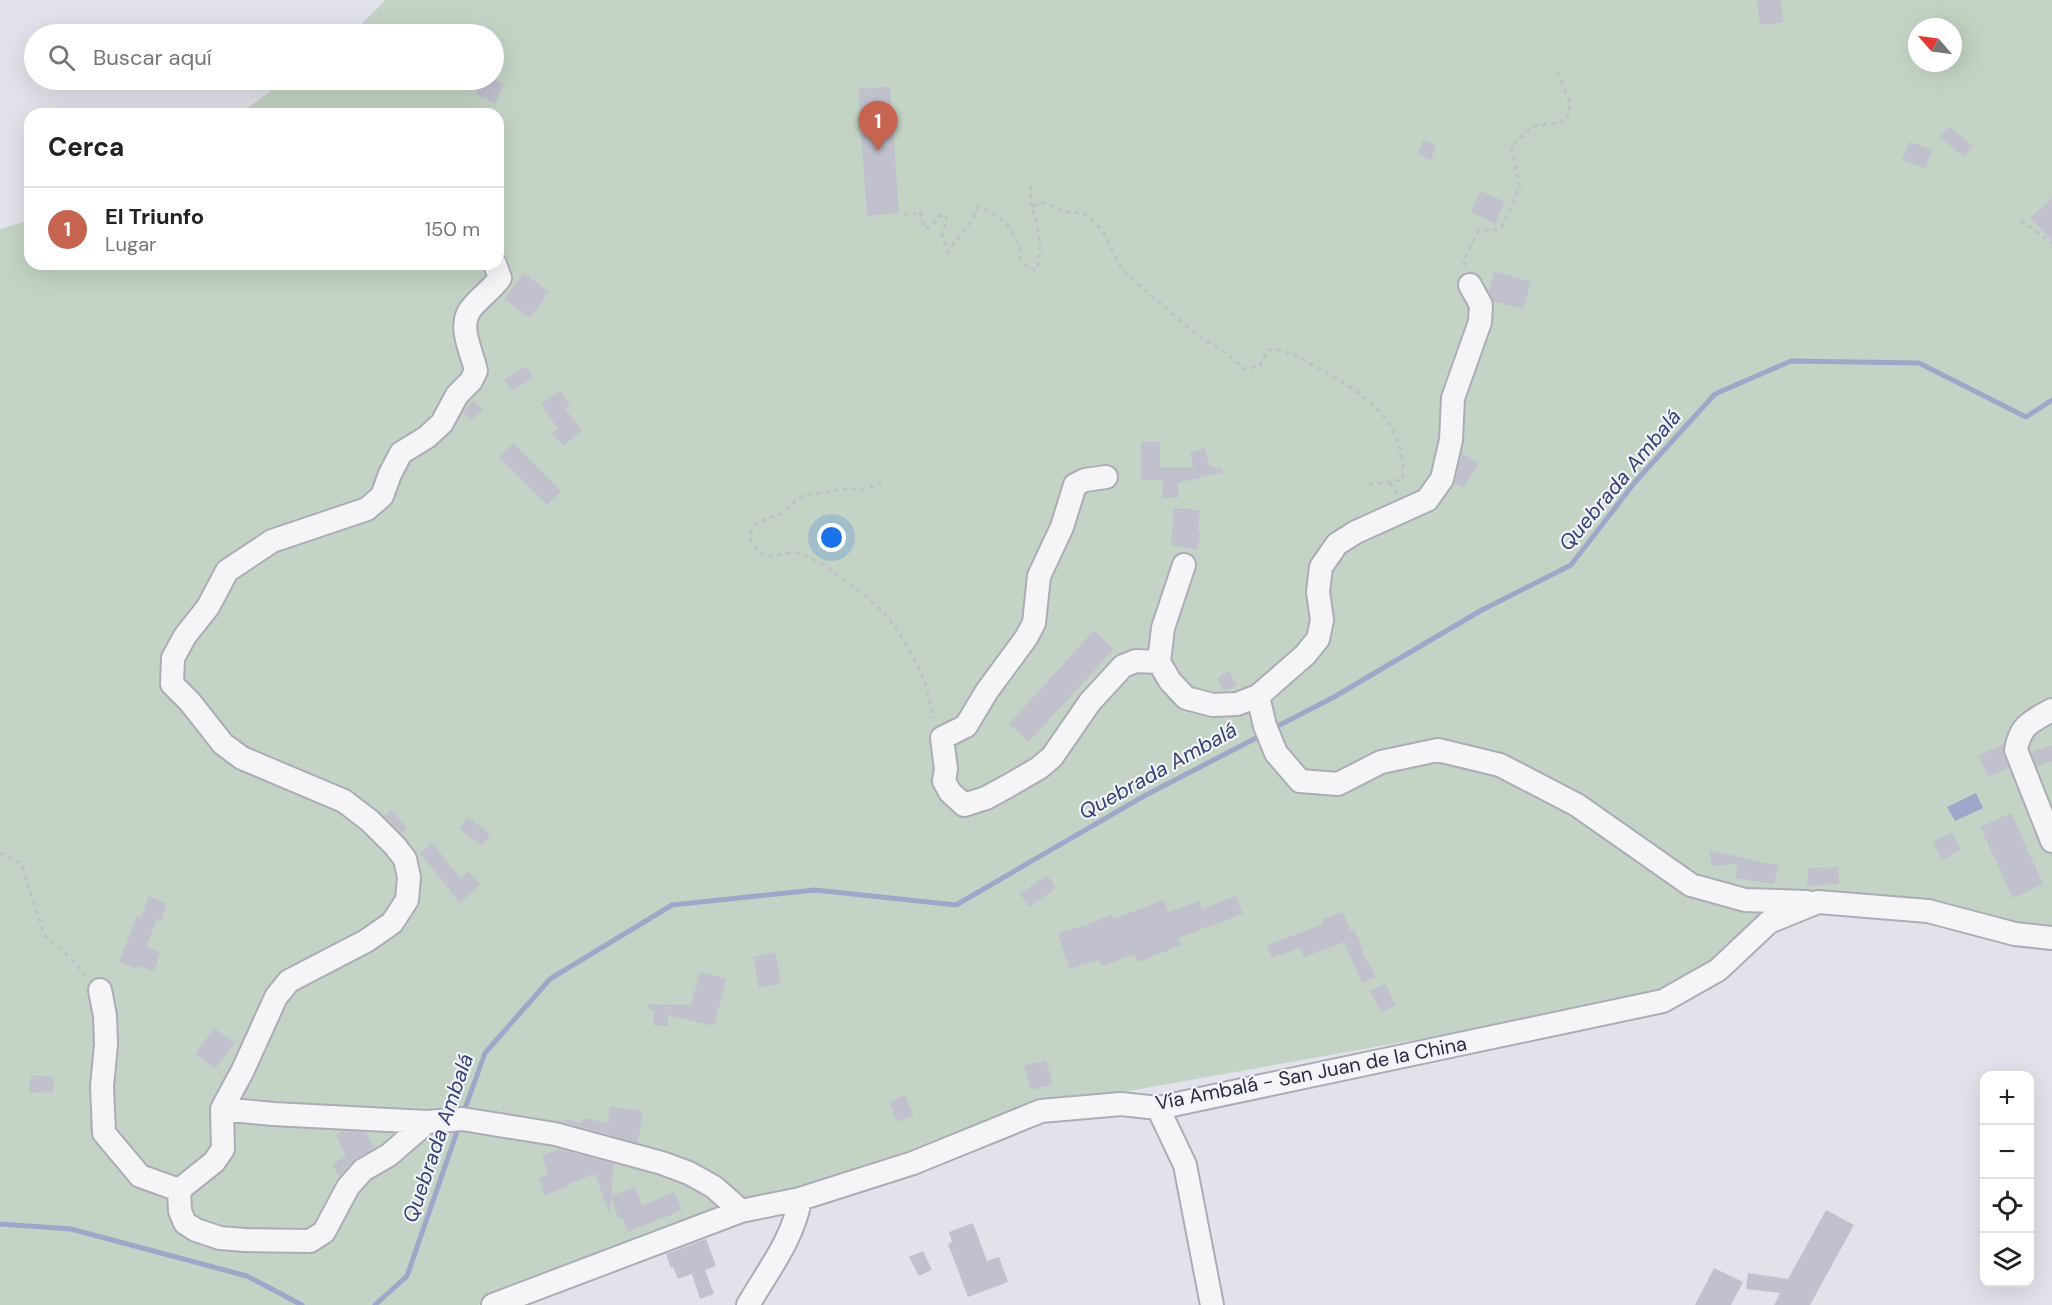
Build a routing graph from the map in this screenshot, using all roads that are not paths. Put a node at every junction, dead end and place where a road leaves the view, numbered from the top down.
1 (497, 270) edge
2 (1470, 285) road end
3 (1106, 477) dead end
4 (1184, 565) dead end
5 (1159, 662) junction
6 (1258, 696) junction
7 (2052, 710) edge
8 (2052, 841) edge
9 (1818, 903) junction
10 (2052, 938) edge
11 (100, 990) road end
12 (1158, 1107) junction
13 (222, 1109) junction
14 (427, 1122) junction
15 (179, 1190) junction
16 (800, 1199) junction
17 (741, 1211) junction
18 (493, 1305) edge
19 (748, 1305) edge
20 (1212, 1305) edge

1 - 13 street
2 - 6 street
3 - 5 street
4 - 5 street
5 - 6 street
6 - 9 street
7 - 8 street
9 - 10 street, Vía Ambalá - San Juan de la China
9 - 12 street, Vía Ambalá - San Juan de la China
11 - 15 street
12 - 16 street, Vía Ambalá - San Juan de la China
12 - 20 street
13 - 14 street
13 - 15 street
14 - 15 street
14 - 17 street
16 - 17 street, Vía Ambalá - San Juan de la China
16 - 19 street
17 - 18 street, Vía Ambalá - San Juan de la China

